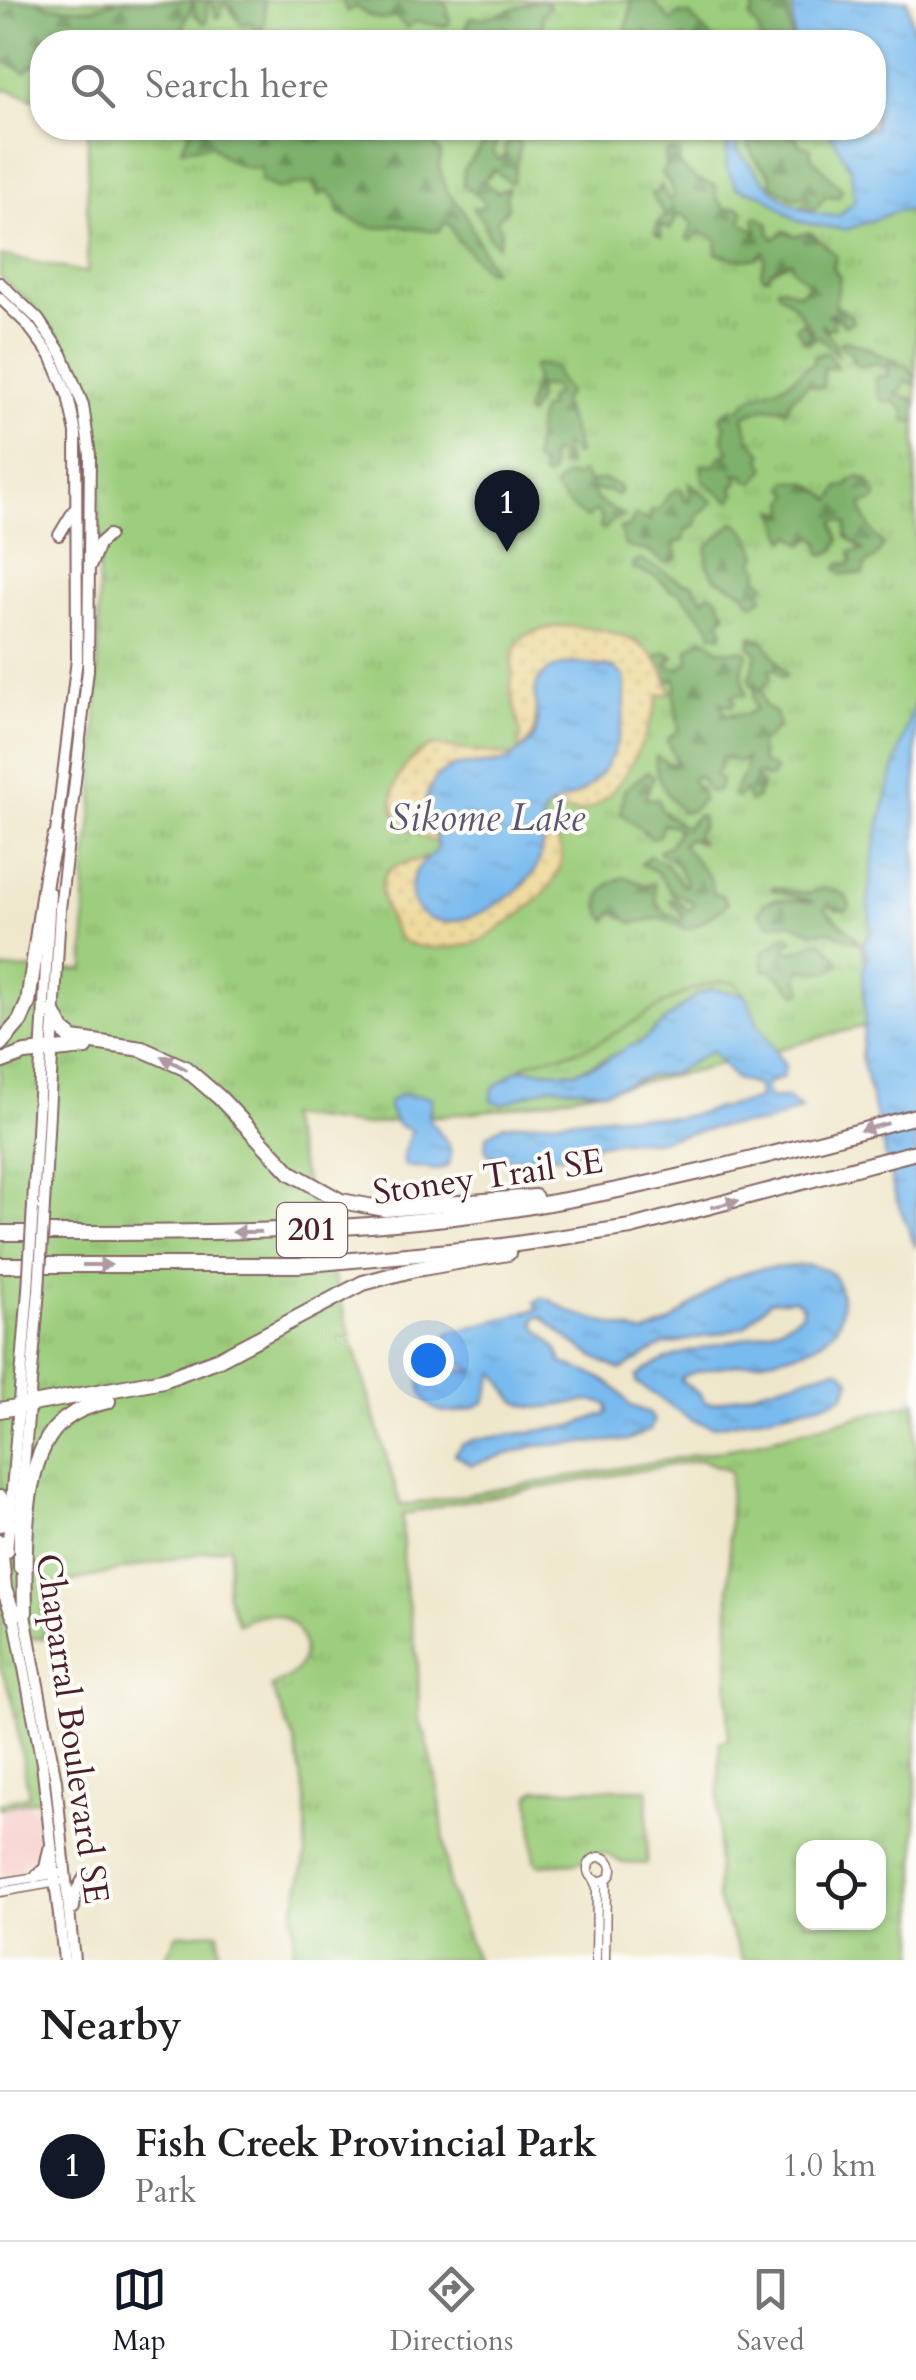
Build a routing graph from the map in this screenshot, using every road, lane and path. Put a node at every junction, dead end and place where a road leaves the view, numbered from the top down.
1 (0, 283) edge
2 (0, 298) edge
3 (78, 494) junction
4 (59, 535) dead end
5 (109, 536) dead end
6 (88, 576) junction
7 (55, 838) junction
8 (53, 1012) junction
9 (0, 1044) edge
10 (112, 1045) junction
11 (46, 1050) junction
12 (0, 1062) edge
13 (916, 1116) edge
14 (916, 1152) edge
15 (621, 1188) junction
16 (630, 1226) junction
17 (0, 1233) edge
18 (0, 1266) edge
19 (231, 1353) junction
20 (26, 1407) junction
21 (0, 1410) edge
22 (0, 1498) edge
23 (0, 1524) edge
24 (0, 1542) edge
25 (19, 1614) junction
26 (52, 1833) junction
27 (34, 1877) junction
28 (62, 1877) junction
29 (84, 1878) dead end
30 (594, 1879) junction
31 (606, 1880) junction
32 (0, 1883) edge
33 (0, 1892) edge
34 (71, 1929) junction
35 (64, 1960) edge
36 (74, 1960) edge
37 (596, 1960) edge
38 (604, 1960) edge

1 - 6 main road
2 - 3 main road
3 - 4 main road
3 - 7 main road
5 - 6 main road
6 - 8 main road
7 - 9 highway
7 - 11 main road
8 - 10 highway
8 - 11 main road
10 - 11 highway
15 -> 10 highway
11 - 12 highway
11 - 20 main road, Chaparral Boulevard SE, bridge
13 -> 15 highway, Stoney Trail SE / 201
16 -> 14 highway, Stoney Trail SE / 201
15 -> 17 highway, Stoney Trail SE / 201
18 -> 16 highway, Stoney Trail SE / 201
16 - 19 highway
19 - 20 highway
19 - 25 highway
20 - 21 highway
20 - 25 main road, Chaparral Boulevard SE
22 - 23 highway
24 - 25 highway
25 - 26 main road, Chaparral Boulevard SE
25 - 28 main road, Chaparral Boulevard SE
26 - 27 main road
26 - 28 main road, Chaparral Boulevard SE
27 - 28 street
27 - 32 street
28 - 33 street
28 - 34 main road, Chaparral Boulevard SE
28 - 35 main road, Chaparral Boulevard SE
29 - 34 main road
30 - 31 street
30 - 31 street
30 - 37 street
31 - 38 street
34 - 36 main road, Chaparral Boulevard SE

